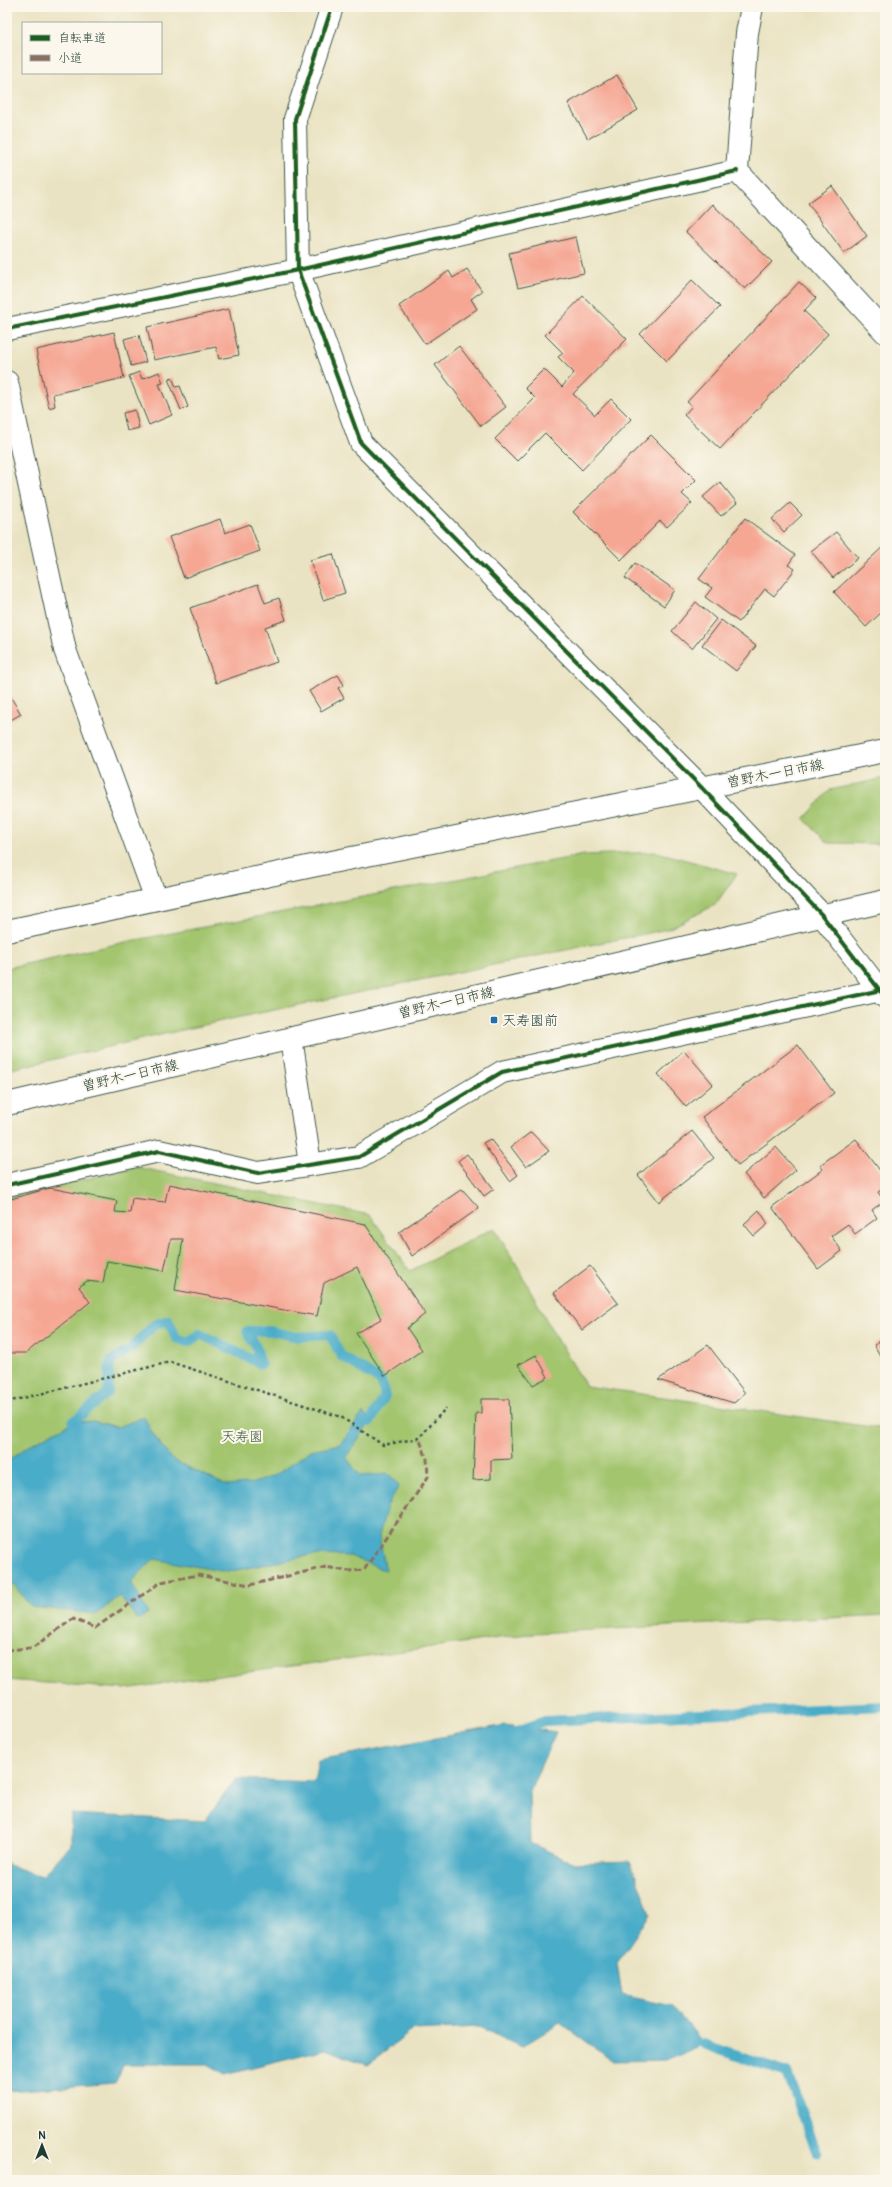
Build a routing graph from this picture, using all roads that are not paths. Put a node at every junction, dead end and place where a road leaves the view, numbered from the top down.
1 (332, 7) edge
2 (752, 7) edge
3 (737, 171) junction
4 (298, 270) junction
5 (7, 329) edge
6 (885, 332) edge
7 (7, 382) edge
8 (885, 751) edge
9 (702, 788) junction
10 (156, 899) junction
11 (885, 901) edge
12 (822, 914) junction
13 (7, 931) edge
14 (883, 994) edge
15 (291, 1038) junction
16 (7, 1104) edge
17 (310, 1164) junction
18 (7, 1185) edge

1 - 4 street
2 - 3 street
3 - 4 street
3 - 6 street
4 - 5 street
4 - 9 street
7 - 10 street
8 - 9 street, 曽野木一日市線
9 - 10 street, 曽野木一日市線
9 - 12 street
10 - 13 street, 曽野木一日市線
11 - 12 street, 曽野木一日市線
12 - 14 street
12 - 15 street, 曽野木一日市線
14 - 17 street
15 - 16 street, 曽野木一日市線
15 - 17 street
17 - 18 street

